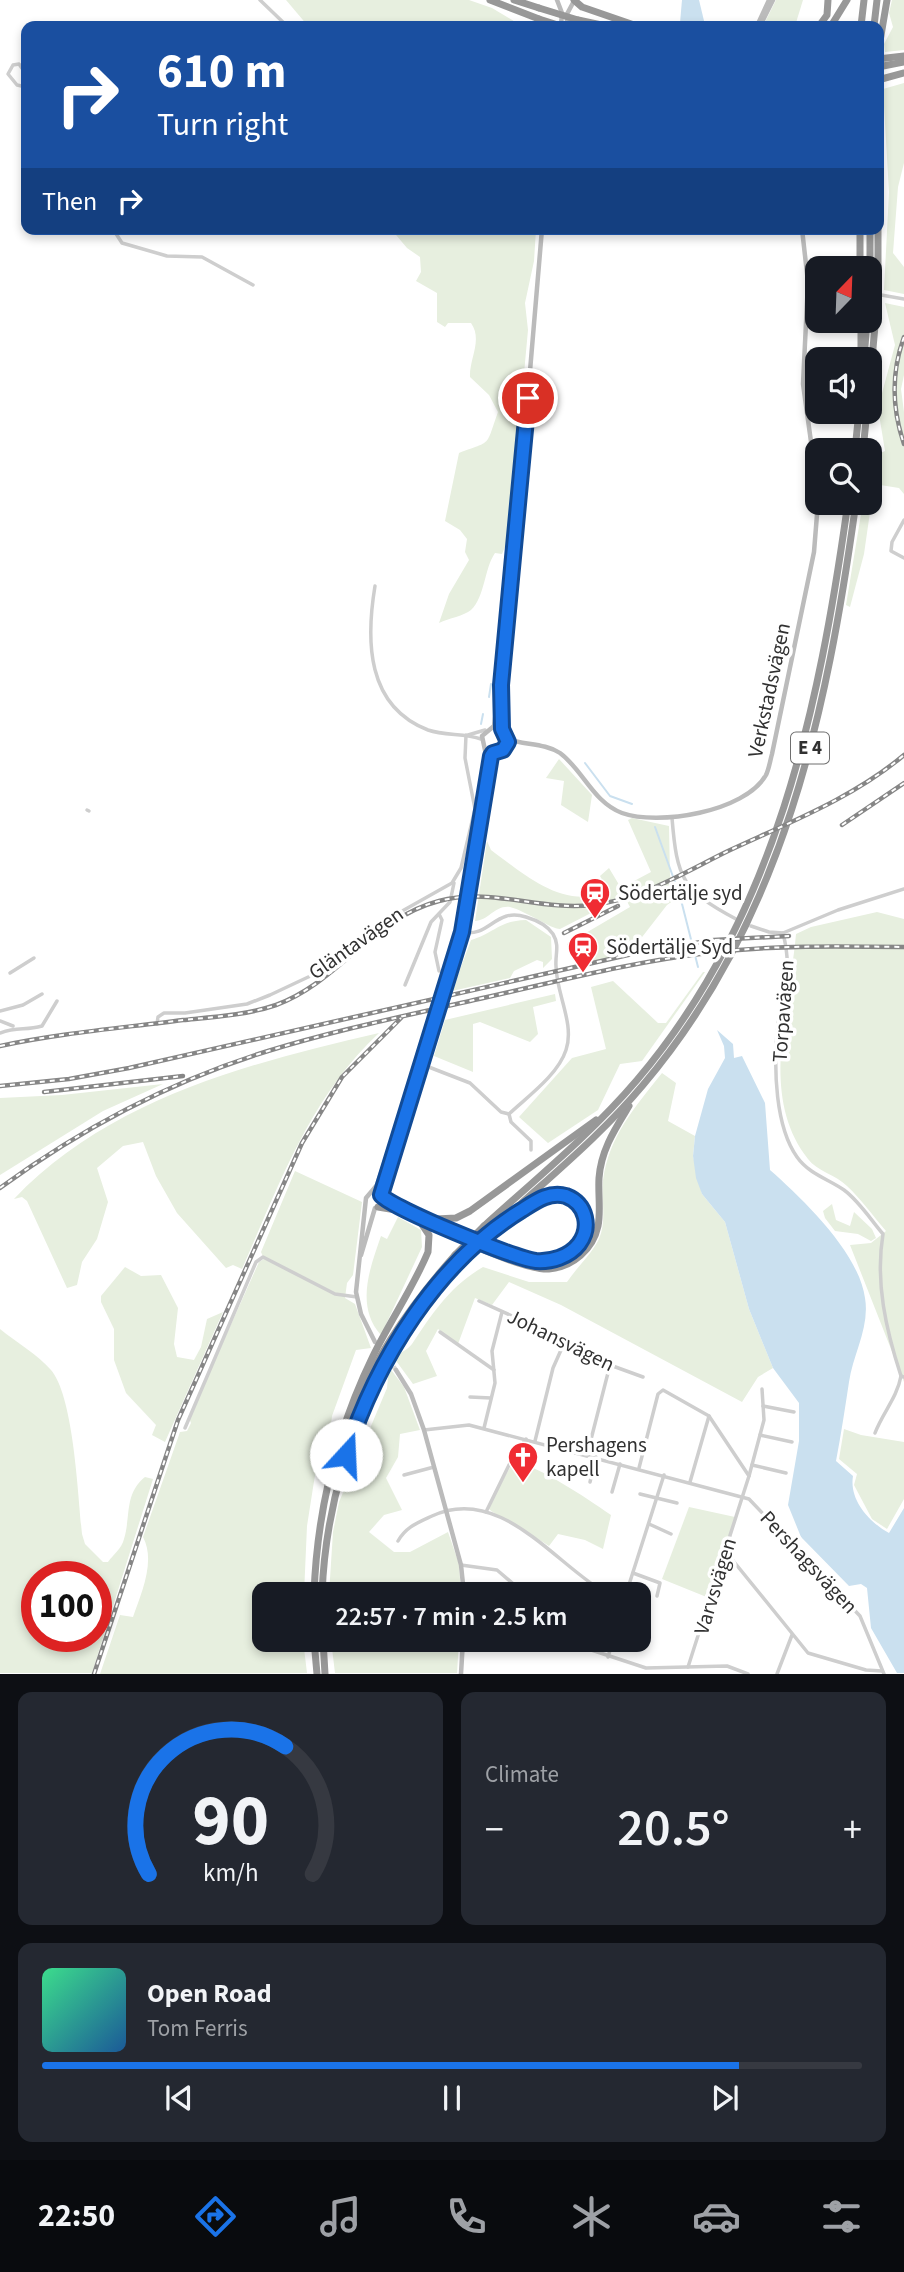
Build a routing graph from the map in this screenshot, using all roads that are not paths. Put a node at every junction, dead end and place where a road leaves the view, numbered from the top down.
1 (260, 0) edge
2 (490, 0) edge
3 (514, 0) edge
4 (580, 0) edge
5 (771, 0) edge
6 (828, 0) edge
7 (847, 0) edge
8 (864, 0) edge
9 (877, 0) edge
10 (887, 0) edge
11 (557, 2) edge
12 (573, 2) edge
13 (597, 12) junction
14 (282, 21) edge
15 (546, 21) edge
16 (562, 21) edge
17 (565, 21) edge
18 (583, 21) edge
19 (623, 21) edge
20 (760, 21) edge
21 (823, 21) edge
22 (834, 21) edge
23 (862, 21) edge
24 (875, 21) edge
25 (884, 21) edge
26 (904, 56) edge
27 (884, 58) edge
28 (904, 65) edge
29 (21, 67) edge
30 (884, 68) edge
31 (904, 73) edge
32 (884, 78) edge
33 (21, 86) edge
34 (117, 235) edge
35 (541, 235) edge
36 (803, 235) edge
37 (857, 235) edge
38 (870, 235) edge
39 (878, 235) edge
40 (805, 256) edge
41 (859, 256) edge
42 (870, 256) edge
43 (253, 285) dead end
44 (882, 295) edge
45 (904, 299) edge
46 (806, 333) edge
47 (873, 347) edge
48 (810, 438) edge
49 (817, 515) edge
50 (846, 515) edge
51 (854, 515) edge
52 (904, 520) edge
53 (904, 558) edge
54 (375, 586) dead end
55 (501, 685) junction
56 (494, 726) junction
57 (502, 729) junction
58 (485, 730) junction
59 (466, 736) junction
60 (481, 738) junction
61 (508, 738) junction
62 (526, 743) junction
63 (506, 747) junction
64 (486, 750) junction
65 (493, 753) junction
66 (489, 768) junction
67 (672, 818) junction
68 (454, 881) junction
69 (904, 889) edge
70 (439, 914) junction
71 (736, 919) dead end
72 (751, 926) dead end
73 (462, 932) junction
74 (783, 933) junction
75 (34, 958) dead end
76 (439, 971) dead end
77 (10, 973) dead end
78 (405, 985) dead end
79 (42, 994) dead end
80 (57, 1001) dead end
81 (0, 1011) edge
82 (0, 1021) edge
83 (157, 1024) dead end
84 (13, 1026) junction
85 (0, 1033) edge
86 (420, 1063) junction
87 (642, 1086) junction
88 (618, 1102) junction
89 (509, 1114) junction
90 (531, 1150) dead end
91 (374, 1191) junction
92 (381, 1196) junction
93 (367, 1204) junction
94 (376, 1208) junction
95 (421, 1219) junction
96 (498, 1224) junction
97 (487, 1229) junction
98 (458, 1258) junction
99 (357, 1269) junction
100 (357, 1297) junction
101 (480, 1301) dead end
102 (502, 1312) junction
103 (440, 1332) dead end
104 (565, 1341) junction
105 (375, 1342) dead end
106 (610, 1365) junction
107 (396, 1370) tunnel mouth
108 (494, 1370) junction
109 (643, 1377) dead end
110 (903, 1377) edge
111 (762, 1389) dead end
112 (470, 1397) dead end
113 (491, 1398) junction
114 (763, 1406) junction
115 (794, 1412) dead end
116 (709, 1416) junction
117 (484, 1428) junction
118 (185, 1429) dead end
119 (424, 1430) junction
120 (875, 1433) dead end
121 (760, 1435) junction
122 (526, 1440) junction
123 (535, 1441) junction
124 (792, 1442) dead end
125 (587, 1455) junction
126 (596, 1457) junction
127 (620, 1464) junction
128 (752, 1465) junction
129 (334, 1466) junction
130 (434, 1467) junction
131 (639, 1468) junction
132 (786, 1473) dead end
133 (404, 1475) dead end
134 (664, 1475) junction
135 (749, 1476) junction
136 (590, 1482) dead end
137 (690, 1482) junction
138 (612, 1492) dead end
139 (640, 1494) dead end
140 (742, 1497) junction
141 (658, 1498) junction
142 (677, 1503) dead end
143 (447, 1510) junction
144 (486, 1512) junction
145 (649, 1524) junction
146 (671, 1534) dead end
147 (398, 1541) dead end
148 (726, 1552) junction
149 (461, 1564) junction
150 (633, 1573) junction
151 (315, 1582) edge
152 (323, 1582) edge
153 (463, 1582) edge
154 (511, 1582) edge
155 (591, 1582) edge
156 (630, 1582) edge
157 (657, 1596) dead end
158 (792, 1635) junction
159 (315, 1652) edge
160 (324, 1652) edge
161 (462, 1652) edge
162 (594, 1652) edge
163 (609, 1652) edge
164 (608, 1657) junction
165 (688, 1667) junction
166 (671, 1671) edge
167 (883, 1672) edge
168 (317, 1674) edge
169 (325, 1674) edge
170 (461, 1674) edge
171 (748, 1674) edge
172 (778, 1674) edge

1 - 14 street
2 - 15 highway, bridge
3 - 18 highway, bridge
4 - 13 highway
5 - 20 main road
6 - 21 highway
7 - 22 highway
8 - 23 highway
9 - 24 highway
10 - 25 highway
11 - 12 main road
11 - 16 main road
12 - 13 highway
12 - 17 main road
13 - 19 highway
26 - 27 highway
28 - 30 highway
29 - 33 street
31 - 32 highway
34 - 43 street
35 - 55 main road
36 - 40 main road
37 - 41 highway
38 - 42 highway
39 - 47 highway, bridge
44 - 45 street
46 - 48 main road
49 - 67 main road, Verkstadsvägen
50 - 88 highway, E 4
51 - 87 highway, E 4
52 - 53 street
54 - 59 street
55 - 56 main road
55 - 57 main road
56 - 57 main road
56 - 58 main road
57 - 61 main road
58 - 59 street
58 - 60 main road
59 - 60 street
59 - 68 street
60 - 64 main road
61 - 62 main road, Verkstadsvägen
61 - 63 main road
62 - 63 main road, Verkstadsvägen
62 - 67 main road, Verkstadsvägen
63 - 65 main road
64 - 65 main road
64 - 66 main road
65 - 66 main road
66 - 73 main road, bridge
67 - 71 street
68 - 70 street
68 - 83 street, Gläntavägen
69 - 74 street
70 - 76 street
70 - 78 street
72 - 74 street
73 - 86 main road
73 - 89 street
74 - 110 street, Torpavägen
75 - 77 street
79 - 81 street
80 - 84 street
82 - 84 street
84 - 85 street
86 - 89 street
86 - 91 main road
86 - 92 main road
87 - 95 highway
87 - 96 highway, E 4
88 - 95 highway
88 - 97 highway, E 4
89 - 90 street
91 - 92 main road
91 - 93 main road
92 - 94 main road
92 - 95 highway
93 - 94 main road
93 - 99 main road
94 - 95 highway
94 - 99 main road
95 - 96 highway
95 - 129 highway
96 - 97 highway, E 4
97 - 98 highway, E 4, bridge
98 - 129 highway, E 4
98 - 152 highway, E 4
99 - 100 main road
100 - 105 main road
100 - 118 street
101 - 102 street, Johansvägen
102 - 104 street, Johansvägen
102 - 108 street
103 - 108 street
104 - 106 street, Johansvägen
104 - 123 street
106 - 109 street, Johansvägen
106 - 125 street
107 - 119 main road
108 - 113 street
110 - 120 street
111 - 114 street, Varvsvägen
112 - 113 street
113 - 117 street
114 - 115 street
114 - 121 street, Varvsvägen
116 - 131 street
116 - 135 street
116 - 137 street
117 - 119 street, Pershagsvägen
117 - 122 street, Pershagsvägen
119 - 130 main road
121 - 124 street
121 - 128 street, Varvsvägen
122 - 123 street, Pershagsvägen
122 - 144 street
123 - 125 street, Pershagsvägen
125 - 126 street, Pershagsvägen
126 - 127 street, Pershagsvägen
126 - 136 street
127 - 131 street, Pershagsvägen
127 - 138 street
128 - 132 street
128 - 135 street, Varvsvägen
129 - 151 highway, E 4
130 - 133 street
130 - 143 main road
131 - 134 street, Pershagsvägen
134 - 137 street, Pershagsvägen
134 - 141 street
135 - 140 street, Varvsvägen
137 - 140 street, Pershagsvägen
139 - 141 street
140 - 148 street, Varvsvägen
140 - 167 street, Pershagsvägen
141 - 142 street
141 - 145 street
143 - 144 street
143 - 147 street
143 - 149 main road
144 - 155 street
145 - 146 street
145 - 150 street
148 - 158 street
148 - 165 street, Varvsvägen
149 - 153 main road
149 - 154 street
150 - 156 street
150 - 157 street
158 - 167 street
158 - 172 street
159 - 168 highway
160 - 169 highway
161 - 170 main road
162 - 164 street
163 - 164 street
164 - 166 street
165 - 166 street
165 - 171 street

